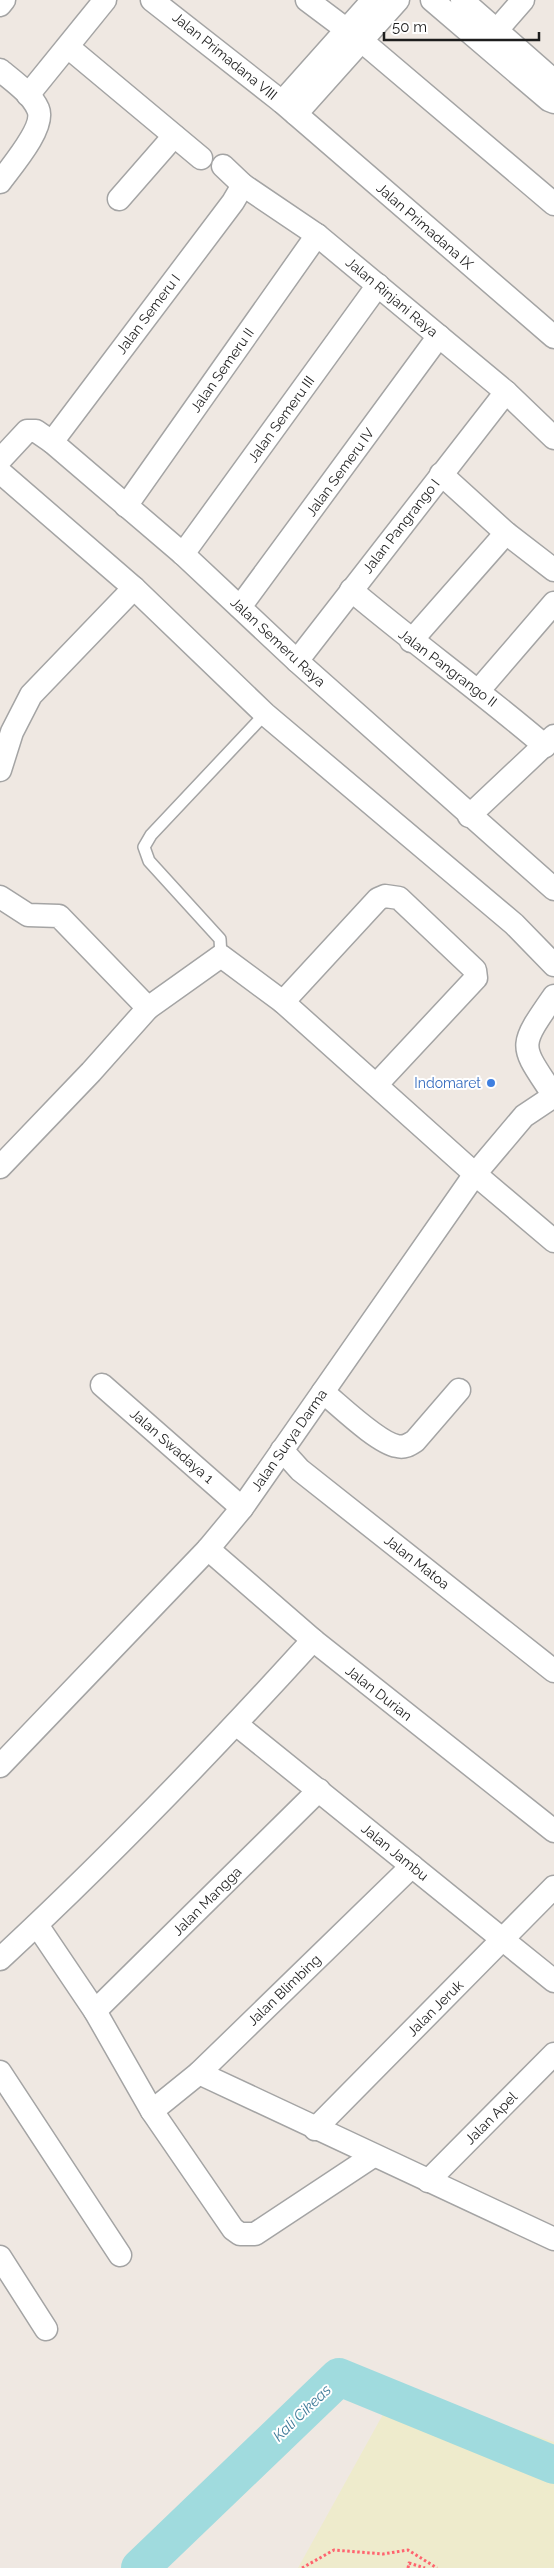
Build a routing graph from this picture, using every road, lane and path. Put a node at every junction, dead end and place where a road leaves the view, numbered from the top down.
1 (4, 0) edge
2 (106, 0) edge
3 (152, 0) edge
4 (307, 0) edge
5 (373, 0) edge
6 (398, 0) edge
7 (432, 0) edge
8 (462, 0) edge
9 (523, 0) edge
10 (0, 5) edge
11 (496, 31) junction
12 (355, 36) junction
13 (68, 47) junction
14 (0, 70) edge
15 (28, 94) junction
16 (553, 94) edge
17 (289, 108) junction
18 (174, 136) junction
19 (201, 158) dead end
20 (223, 166) dead end
21 (0, 182) edge
22 (243, 185) junction
23 (118, 199) dead end
24 (554, 204) edge
25 (317, 235) junction
26 (378, 285) junction
27 (440, 336) junction
28 (554, 338) edge
29 (506, 392) junction
30 (554, 438) edge
31 (52, 442) junction
32 (0, 460) edge
33 (0, 472) edge
34 (441, 474) junction
35 (126, 506) junction
36 (506, 534) junction
37 (183, 554) junction
38 (554, 570) edge
39 (134, 588) junction
40 (351, 590) junction
41 (554, 603) edge
42 (240, 607) junction
43 (411, 641) junction
44 (297, 660) junction
45 (479, 690) junction
46 (265, 714) junction
47 (550, 741) edge
48 (0, 770) edge
49 (469, 816) junction
50 (554, 889) edge
51 (0, 897) edge
52 (221, 956) junction
53 (554, 965) edge
54 (554, 996) edge
55 (283, 1002) junction
56 (148, 1008) junction
57 (376, 1084) junction
58 (554, 1096) edge
59 (0, 1167) edge
60 (475, 1174) junction
61 (554, 1241) edge
62 (102, 1385) dead end
63 (459, 1390) dead end
64 (323, 1392) junction
65 (282, 1450) junction
66 (242, 1508) junction
67 (208, 1549) junction
68 (313, 1640) junction
69 (554, 1671) edge
70 (236, 1724) junction
71 (0, 1766) edge
72 (319, 1790) junction
73 (554, 1831) edge
74 (412, 1866) junction
75 (554, 1887) edge
76 (37, 1924) junction
77 (502, 1940) junction
78 (0, 1959) edge
79 (554, 1981) edge
80 (95, 2011) junction
81 (554, 2054) edge
82 (0, 2072) edge
83 (199, 2073) junction
84 (152, 2111) junction
85 (315, 2129) junction
86 (373, 2156) junction
87 (428, 2181) junction
88 (550, 2231) edge
89 (120, 2255) dead end
90 (0, 2257) edge
91 (46, 2329) dead end
92 (302, 2568) edge
93 (408, 2568) edge
94 (425, 2568) edge
95 (437, 2568) edge

1 - 10 street
2 - 13 street
3 - 17 street, Jalan Primadana VIII
4 - 12 street
5 - 12 street
6 - 12 street
7 - 16 street
8 - 11 street
9 - 11 street
11 - 16 street
12 - 17 street
12 - 24 street
13 - 15 street
13 - 18 street
14 - 15 street
15 - 21 street
17 - 28 street, Jalan Primadana IX
18 - 19 street
18 - 23 street
20 - 22 street, Jalan Rinjani Raya
22 - 25 street, Jalan Rinjani Raya
22 - 31 street, Jalan Semeru I
25 - 26 street, Jalan Rinjani Raya
25 - 35 street, Jalan Semeru II
26 - 27 street, Jalan Rinjani Raya
26 - 37 street, Jalan Semeru III
27 - 29 street, Jalan Rinjani Raya
27 - 42 street, Jalan Semeru IV
29 - 30 street, Jalan Rinjani Raya
29 - 34 street, Jalan Pangrango I
31 - 32 street, Jalan Semeru Raya
31 - 35 street, Jalan Semeru Raya
33 - 39 street
34 - 36 street
34 - 40 street, Jalan Pangrango I
35 - 37 street, Jalan Semeru Raya
36 - 38 street
36 - 43 street
37 - 42 street, Jalan Semeru Raya
39 - 46 street
39 - 48 street
40 - 43 street, Jalan Pangrango II
40 - 44 street, Jalan Pangrango I
41 - 45 street
42 - 44 street, Jalan Semeru Raya
43 - 45 street, Jalan Pangrango II
44 - 49 street, Jalan Semeru Raya
45 - 47 street, Jalan Pangrango II
46 - 52 lane
46 - 53 street
47 - 49 street
49 - 50 street, Jalan Semeru Raya
51 - 56 street
52 - 55 street
52 - 56 street
54 - 58 street
55 - 57 street
55 - 57 street
56 - 59 street
57 - 60 street
58 - 60 street, Jalan Surya Darma
60 - 61 street
60 - 64 street, Jalan Surya Darma
62 - 66 street, Jalan Swadaya 1
63 - 64 street
64 - 65 street, Jalan Surya Darma
65 - 66 street, Jalan Surya Darma
65 - 69 street, Jalan Matoa
66 - 67 street, Jalan Surya Darma
67 - 68 street, Jalan Durian
67 - 71 street, Jalan Surya Darma
68 - 70 street
68 - 73 street, Jalan Durian
70 - 72 street, Jalan Jambu
70 - 76 street
72 - 74 street, Jalan Jambu
72 - 80 street, Jalan Mangga
74 - 77 street, Jalan Jambu
74 - 83 street, Jalan Blimbing
75 - 77 street, Jalan Jeruk
76 - 78 street
76 - 80 street
77 - 79 street, Jalan Jambu
77 - 85 street, Jalan Jeruk
80 - 84 street
81 - 87 street, Jalan Apel
82 - 89 street
83 - 84 street, Jalan Blimbing
83 - 85 street
84 - 86 street
85 - 86 street
86 - 87 street
87 - 88 street
90 - 91 street
92 - 95 path
93 - 94 path

